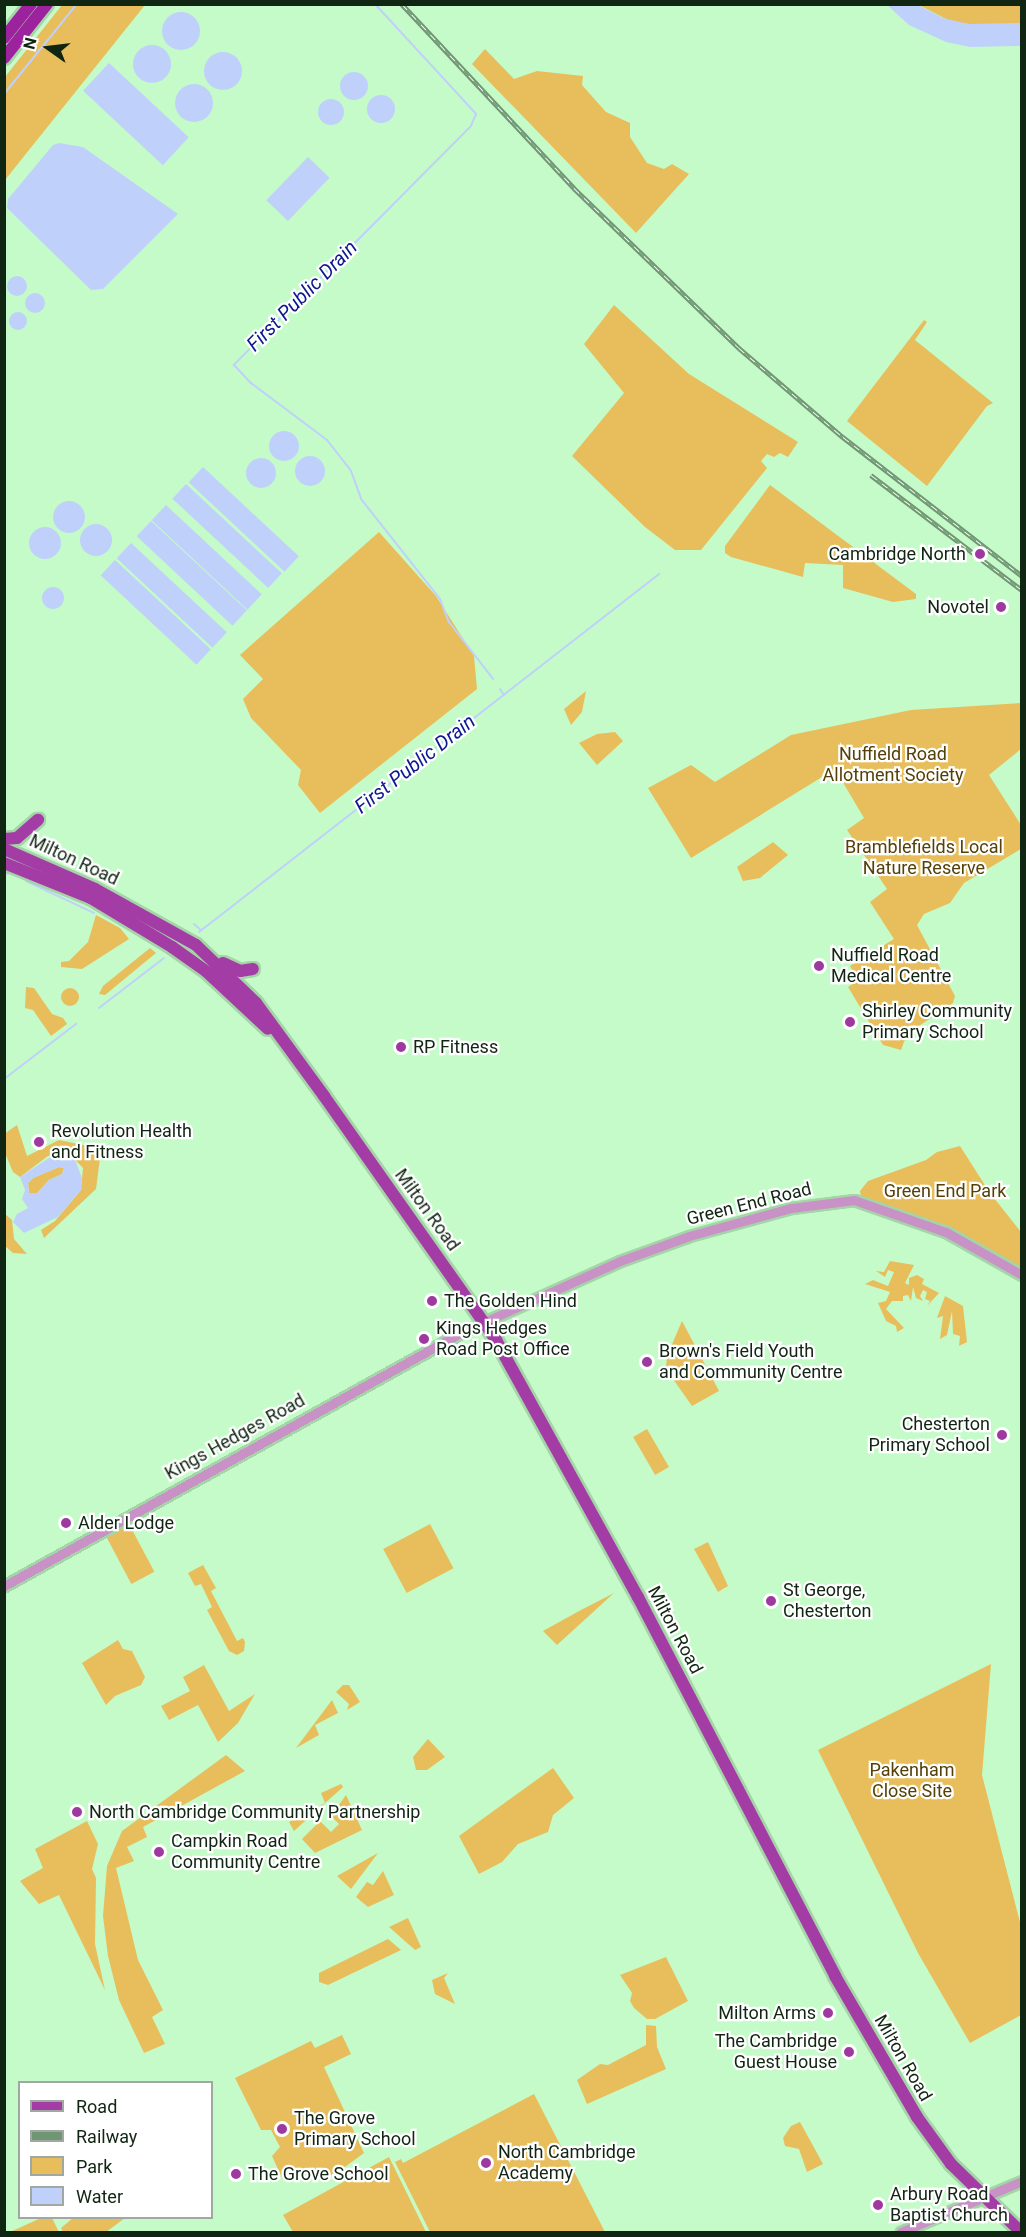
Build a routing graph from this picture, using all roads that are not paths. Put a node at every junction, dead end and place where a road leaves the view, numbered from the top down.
1 (31, 4) edge
2 (46, 4) edge
3 (4, 38) edge
4 (4, 58) edge
5 (38, 820) dead end
6 (4, 839) edge
7 (4, 849) edge
8 (4, 863) edge
9 (94, 889) junction
10 (149, 932) junction
11 (204, 952) junction
12 (253, 969) dead end
13 (237, 982) junction
14 (261, 1023) junction
15 (286, 1047) junction
16 (1022, 1275) edge
17 (485, 1322) junction
18 (4, 1586) edge
19 (1022, 2181) edge
20 (985, 2198) junction
21 (902, 2232) edge
22 (1022, 2232) edge

1 - 3 highway
2 - 4 highway
5 - 6 main road
7 - 9 main road, Milton Road
8 - 10 main road, Milton Road
9 - 10 main road
9 - 11 main road, Milton Road
10 - 14 main road, Milton Road
11 - 12 main road
11 - 13 main road, Milton Road
13 - 14 main road
13 - 15 main road, Milton Road
14 - 15 main road, Milton Road
15 - 17 main road, Milton Road
16 - 17 street, Green End Road
17 - 18 street, Kings Hedges Road
17 - 20 main road, Milton Road
19 - 20 street
20 - 21 street
20 - 22 main road, Milton Road

